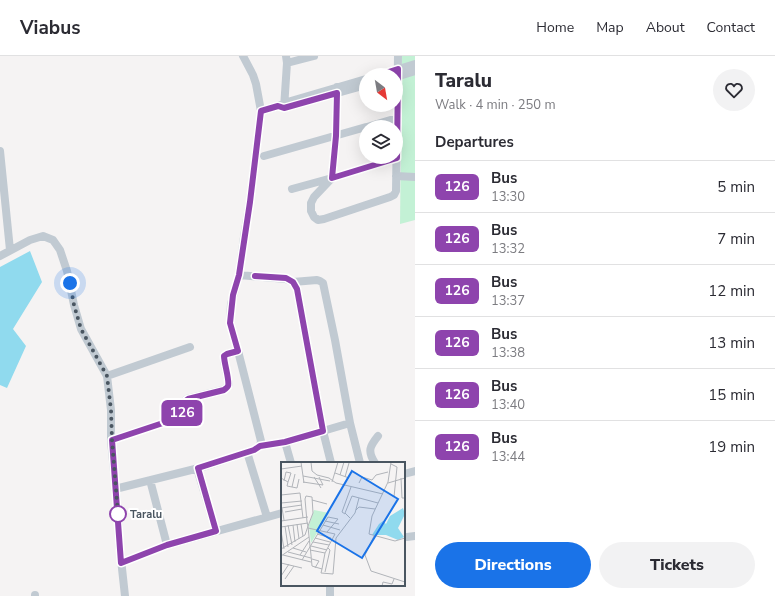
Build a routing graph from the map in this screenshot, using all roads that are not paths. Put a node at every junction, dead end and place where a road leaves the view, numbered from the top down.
1 (244, 56) edge
2 (314, 56) edge
3 (398, 56) edge
4 (287, 60) edge
5 (415, 64) edge
6 (397, 68) edge
7 (403, 71) edge
8 (415, 71) edge
9 (403, 73) edge
10 (359, 82) edge
11 (359, 86) edge
12 (337, 90) junction
13 (282, 106) junction
14 (261, 111) junction
15 (397, 112) edge
16 (397, 118) joint
17 (390, 120) edge
18 (359, 129) edge
19 (336, 136) junction
20 (0, 151) edge
21 (264, 156) dead end
22 (378, 164) edge
23 (397, 164) edge
24 (396, 176) junction
25 (415, 177) edge
26 (332, 178) junction
27 (292, 189) dead end
28 (10, 250) junction
29 (0, 256) edge
30 (239, 275) junction
31 (293, 282) junction
32 (190, 347) dead end
33 (238, 351) junction
34 (107, 376) junction
35 (350, 422) junction
36 (323, 431) junction
37 (378, 436) dead end
38 (112, 440) junction
39 (285, 442) junction
40 (260, 446) junction
41 (247, 452) junction
42 (291, 462) edge
43 (330, 462) edge
44 (360, 462) edge
45 (374, 462) edge
46 (198, 468) junction
47 (415, 471) edge
48 (405, 474) edge
49 (150, 480) junction
50 (115, 489) junction
51 (281, 512) edge
52 (267, 517) junction
53 (216, 531) junction
54 (167, 545) junction
55 (121, 563) junction
56 (125, 596) edge

1 - 14 street
2 - 4 street
3 - 6 street
4 - 13 street
5 - 7 street
8 - 9 street
10 - 12 street
11 - 12 street
12 - 13 street
12 - 19 street
13 - 14 street
14 - 30 street
15 - 16 street
16 - 17 street
18 - 19 street
19 - 21 street
19 - 26 street
20 - 28 street
22 - 26 street
23 - 24 street
24 - 25 street
24 - 26 street
26 - 27 street
28 - 29 street
28 - 34 street
30 - 31 street
30 - 33 street
31 - 35 street
31 - 36 street
32 - 34 street
33 - 38 street
33 - 40 street
34 - 38 street
35 - 36 street
35 - 44 street
36 - 39 street
36 - 43 street
37 - 45 street
38 - 50 street
39 - 40 street
39 - 42 street
40 - 41 street
41 - 46 street
41 - 52 street
46 - 49 street
46 - 53 street
47 - 48 street
49 - 50 street
49 - 54 street
50 - 55 street
51 - 52 street
52 - 53 street
53 - 54 street
54 - 55 street
55 - 56 street

